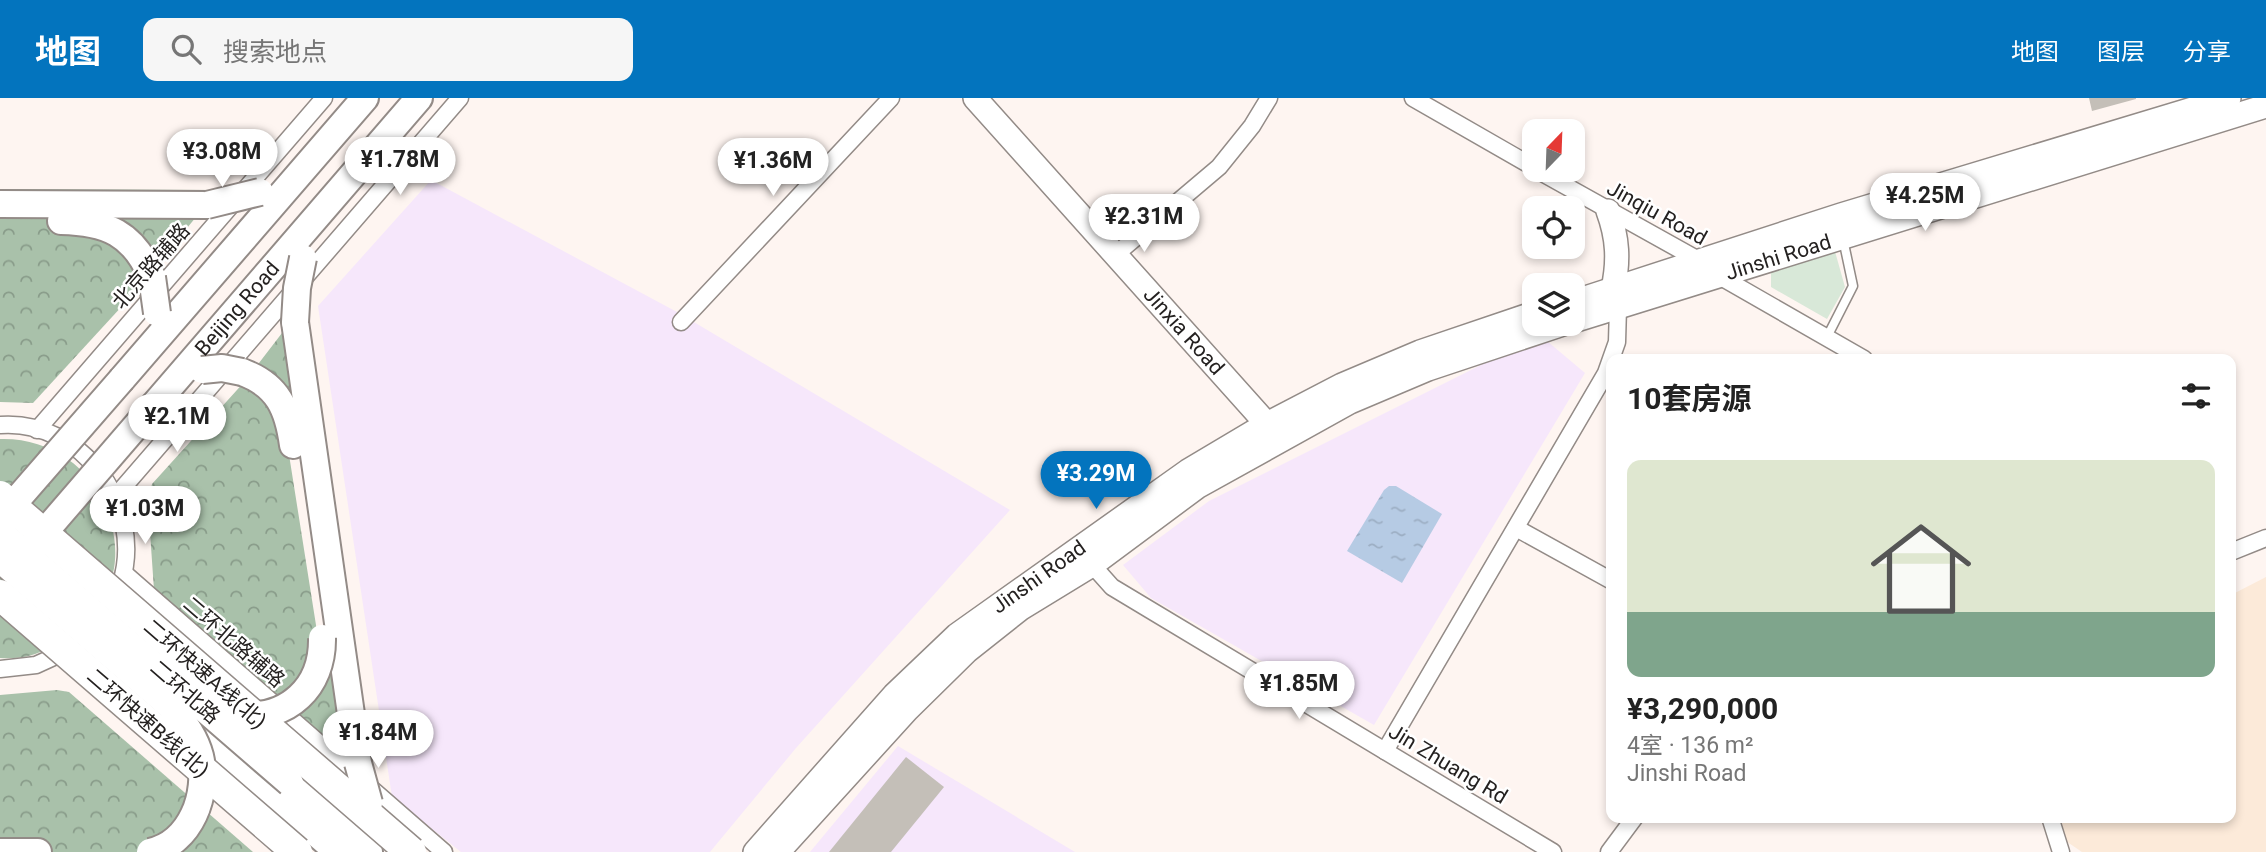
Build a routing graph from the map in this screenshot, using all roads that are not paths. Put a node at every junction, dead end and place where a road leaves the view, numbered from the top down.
1 (324, 98) edge
2 (365, 98) edge
3 (419, 98) edge
4 (460, 98) edge
5 (891, 98) edge
6 (975, 98) edge
7 (1269, 98) edge
8 (1413, 98) edge
9 (2230, 98) edge
10 (2266, 106) edge
11 (339, 128) junction
12 (370, 155) junction
13 (1522, 161) edge
14 (1558, 182) edge
15 (0, 204) edge
16 (1608, 211) junction
17 (0, 221) edge
18 (1842, 235) junction
19 (1115, 255) junction
20 (1702, 262) junction
21 (1721, 277) junction
22 (1615, 298) junction
23 (1585, 301) edge
24 (1585, 314) edge
25 (1522, 317) edge
26 (681, 323) dead end
27 (1527, 336) edge
28 (1827, 337) junction
29 (1613, 354) edge
30 (1856, 354) edge
31 (130, 369) junction
32 (1606, 373) edge
33 (163, 395) junction
34 (0, 425) edge
35 (37, 430) junction
36 (1273, 431) junction
37 (0, 496) edge
38 (116, 497) junction
39 (0, 519) edge
40 (1516, 528) junction
41 (0, 531) edge
42 (2266, 538) edge
43 (2236, 550) edge
44 (1086, 557) junction
45 (0, 559) edge
46 (124, 573) junction
47 (1606, 578) edge
48 (0, 583) edge
49 (0, 595) edge
50 (59, 656) junction
51 (0, 669) edge
52 (176, 698) junction
53 (1385, 751) junction
54 (283, 791) junction
55 (1631, 823) edge
56 (2052, 823) edge
57 (0, 852) edge
58 (38, 852) edge
59 (150, 852) edge
60 (285, 852) edge
61 (296, 852) edge
62 (338, 852) edge
63 (369, 852) edge
64 (394, 852) edge
65 (411, 852) edge
66 (444, 852) edge
67 (755, 852) edge
68 (778, 852) edge
69 (1553, 852) edge
70 (1609, 852) edge
71 (2061, 852) edge

1 - 35 street, 北京路辅路
2 - 11 main road, Beijing Road
3 - 12 main road, Beijing Road
4 - 38 street
5 - 26 street
6 - 19 street, Jinxia Road
7 - 19 street
8 - 13 street, Jinqiu Road
9 - 20 street, Jinshi Road
10 - 18 street, Jinshi Road
11 - 15 main road, bridge
11 - 31 main road, Beijing Road
12 - 33 main road, Beijing Road
12 - 64 main road, bridge
14 - 16 street, Jinqiu Road
16 - 20 street, Jinqiu Road
16 - 22 street
17 - 31 main road, bridge
18 - 21 street, Jinshi Road
18 - 28 lane
19 - 36 street, Jinxia Road
20 - 21 street, Jinqiu Road
20 - 22 street, Jinshi Road
21 - 22 street, Jinshi Road
21 - 28 street, Jinqiu Road
22 - 23 street, Jinshi Road
22 - 24 street, Jinshi Road
22 - 29 street
25 - 36 street, Jinshi Road
27 - 36 street, Jinshi Road
28 - 30 street, Jinqiu Road
31 - 39 main road, Beijing Road, bridge
32 - 40 street
33 - 48 main road, Beijing Road, bridge
33 - 52 main road, bridge
34 - 35 street
35 - 38 street
36 - 44 street, Jinshi Road
37 - 65 highway, 二环快速A线(北), bridge
38 - 46 street
40 - 47 street
40 - 53 street
41 - 52 main road, 二环北路, bridge
42 - 43 street
44 - 53 street, Jin Zhuang Rd
44 - 67 street, Jinshi Road
44 - 68 street, Jinshi Road
45 - 52 main road, 二环北路, bridge
46 - 50 street
46 - 66 street, 二环北路辅路
49 - 61 highway, 二环快速B线(北), bridge
50 - 51 street
50 - 60 street
52 - 54 main road, 二环北路, bridge
52 - 59 main road, bridge
53 - 69 street, Jin Zhuang Rd
54 - 62 main road, 二环北路
54 - 63 main road, 二环北路
55 - 70 street
56 - 71 street
57 - 58 main road

